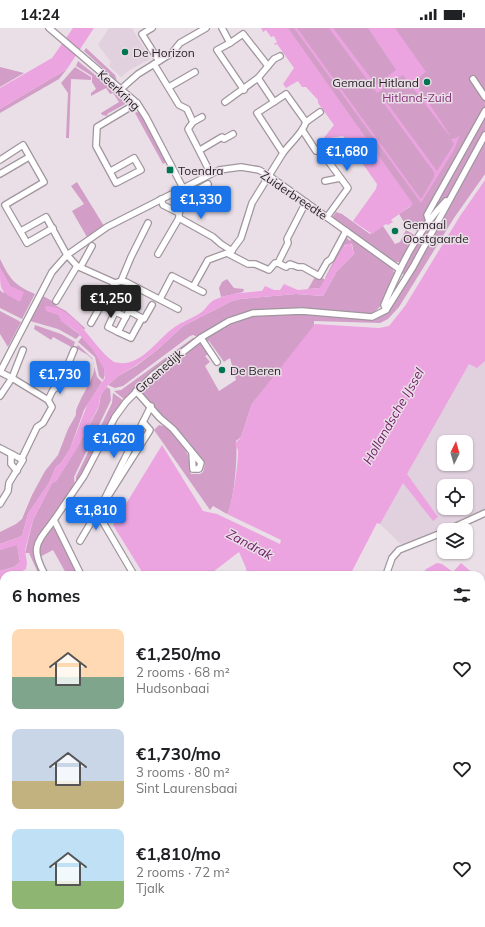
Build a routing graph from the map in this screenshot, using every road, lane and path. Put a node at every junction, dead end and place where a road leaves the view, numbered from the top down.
1 (49, 28) edge
2 (152, 28) edge
3 (206, 28) edge
4 (222, 28) edge
5 (230, 42) junction
6 (280, 56) dead end
7 (157, 63) junction
8 (268, 66) junction
9 (195, 72) dead end
10 (258, 78) junction
11 (474, 81) dead end
12 (169, 87) junction
13 (121, 89) junction
14 (244, 90) junction
15 (485, 97) edge
16 (225, 102) dead end
17 (274, 102) junction
18 (137, 103) junction
19 (485, 111) edge
20 (320, 112) dead end
21 (202, 117) dead end
22 (194, 122) junction
23 (306, 122) junction
24 (304, 131) junction
25 (233, 134) dead end
26 (485, 135) edge
27 (200, 150) junction
28 (283, 153) junction
29 (29, 157) junction
30 (0, 160) edge
31 (111, 171) junction
32 (0, 174) edge
33 (211, 174) junction
34 (268, 175) junction
35 (340, 178) junction
36 (325, 181) dead end
37 (208, 184) dead end
38 (183, 188) junction
39 (451, 197) junction
40 (161, 199) junction
41 (306, 202) junction
42 (179, 215) junction
43 (327, 217) junction
44 (429, 221) junction
45 (148, 223) dead end
46 (53, 228) junction
47 (346, 230) junction
48 (21, 231) junction
49 (92, 246) dead end
50 (231, 252) junction
51 (158, 254) dead end
52 (67, 255) junction
53 (278, 262) junction
54 (79, 266) junction
55 (399, 269) junction
56 (121, 281) junction
57 (115, 283) junction
58 (194, 287) junction
59 (203, 292) dead end
60 (160, 299) junction
61 (56, 301) dead end
62 (152, 305) dead end
63 (104, 306) junction
64 (178, 309) dead end
65 (386, 310) junction
66 (115, 312) junction
67 (126, 317) junction
68 (142, 318) junction
69 (91, 323) dead end
70 (118, 332) junction
71 (201, 338) junction
72 (23, 350) dead end
73 (74, 350) dead end
74 (217, 362) dead end
75 (0, 372) edge
76 (12, 378) junction
77 (136, 390) junction
78 (0, 396) edge
79 (48, 400) junction
80 (151, 406) junction
81 (143, 422) junction
82 (0, 448) edge
83 (192, 452) dead end
84 (11, 454) junction
85 (22, 458) junction
86 (123, 460) junction
87 (129, 463) junction
88 (17, 471) junction
89 (103, 502) junction
90 (0, 504) edge
91 (97, 512) junction
92 (485, 513) edge
93 (54, 520) junction
94 (463, 523) edge
95 (437, 535) edge
96 (80, 541) dead end
97 (43, 571) edge
98 (79, 571) edge
99 (132, 571) edge
100 (387, 571) edge

1 - 13 street, Keerkring
2 - 7 street
3 - 7 street
4 - 5 street
5 - 8 street
5 - 14 street
6 - 8 street
7 - 12 street
7 - 13 street
8 - 10 street
9 - 12 street
10 - 14 street
10 - 17 street
11 - 15 street
12 - 22 street
13 - 18 street, Keerkring
14 - 16 street
17 - 23 street
17 - 28 street
18 - 31 street
18 - 38 street, Keerkring
19 - 44 street
20 - 23 street
21 - 22 street
22 - 27 street
23 - 24 street
24 - 28 street
24 - 35 street
25 - 27 street
26 - 39 street
27 - 33 street
28 - 34 street
29 - 30 street
29 - 32 street
29 - 48 street
31 - 31 street
33 - 34 street, Zuiderbreedte
33 - 38 street, Zuiderbreedte
34 - 41 street, Zuiderbreedte
34 - 50 street
35 - 36 street
35 - 43 street
37 - 42 street
38 - 40 street, Zuiderbreedte
39 - 44 street
39 - 65 street
40 - 42 street
40 - 52 street, Zuiderbreedte
41 - 43 street, Zuiderbreedte
41 - 53 street
42 - 50 street
42 - 51 street
43 - 47 street, Zuiderbreedte
44 - 55 street
45 - 56 street
46 - 48 street
46 - 48 street
46 - 52 street
47 - 53 street
47 - 55 street, Zuiderbreedte
49 - 54 street
50 - 53 street
50 - 58 street
52 - 54 street
52 - 75 street, Zuiderbreedte
54 - 57 street
54 - 61 street
55 - 65 street
56 - 57 street
56 - 60 street
57 - 63 street
58 - 59 street
58 - 60 street
60 - 64 street
62 - 68 street
63 - 66 street
63 - 69 street
65 - 71 street, Groenedijk
66 - 67 street
66 - 70 street
67 - 68 street
67 - 70 street
68 - 70 street
71 - 74 street
71 - 77 street, Groenedijk
72 - 76 street
73 - 79 street
75 - 76 street
76 - 78 street
76 - 79 street
77 - 80 street
77 - 93 street, Groenedijk
79 - 85 street
80 - 81 street
80 - 83 street
81 - 86 street
81 - 87 street
82 - 84 street
84 - 85 street
84 - 88 street
85 - 88 street
86 - 87 street
86 - 89 street
87 - 89 street
88 - 90 street
89 - 91 street
91 - 96 street
91 - 99 street
92 - 94 street
93 - 97 street, Groenedijk
93 - 98 street
95 - 100 street

